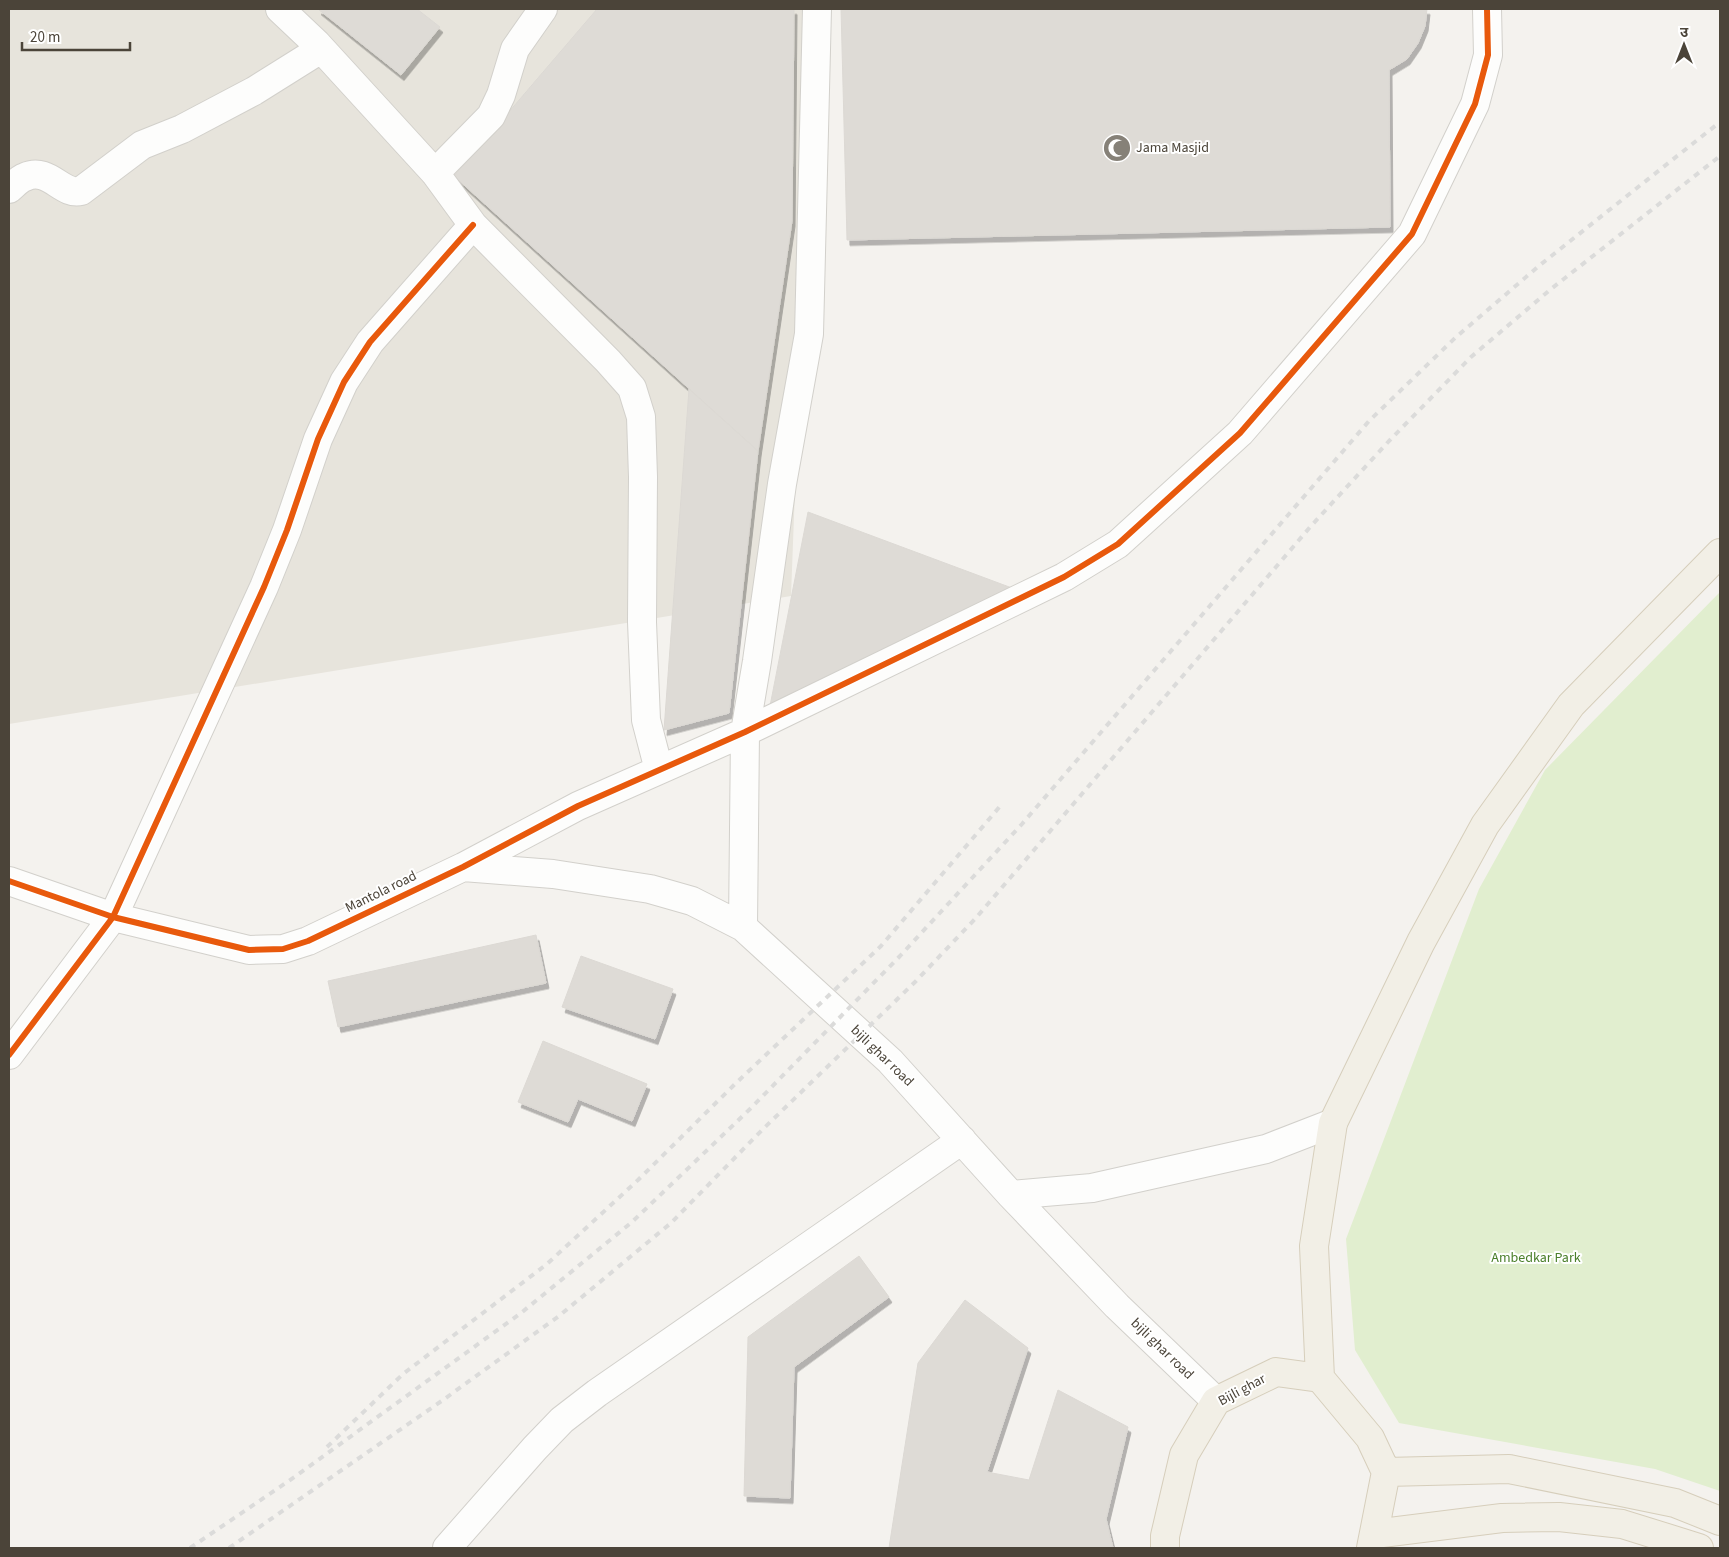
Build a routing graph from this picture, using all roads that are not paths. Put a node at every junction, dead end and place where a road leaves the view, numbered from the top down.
1 (280, 9) edge
2 (543, 9) edge
3 (817, 9) edge
4 (1487, 9) edge
5 (321, 49) junction
6 (435, 173) junction
7 (9, 189) edge
8 (473, 225) junction
9 (1720, 553) edge
10 (745, 732) junction
11 (659, 770) junction
12 (463, 867) junction
13 (9, 881) edge
14 (113, 917) junction
15 (743, 927) junction
16 (9, 1055) edge
17 (1333, 1123) junction
18 (962, 1140) junction
19 (1011, 1195) junction
20 (1320, 1378) junction
21 (1216, 1401) junction
22 (1386, 1472) junction
23 (1720, 1521) edge
24 (1373, 1541) edge
25 (446, 1548) edge
26 (1165, 1548) edge
27 (1699, 1548) edge

1 - 5 street
2 - 6 street
3 - 10 street
4 - 10 street, Mantola road
5 - 6 street
5 - 7 street
6 - 8 street
8 - 11 street
8 - 14 street
9 - 17 main road
10 - 11 street, Mantola road
10 - 15 street
11 - 12 street, Mantola road
12 - 14 street, Mantola road
12 - 15 street, bijli ghar road
13 - 14 street, Mantola road
14 - 16 street
15 - 18 street, bijli ghar road
17 - 19 street
17 - 20 main road
18 - 19 street, bijli ghar road
18 - 25 street
19 - 21 street, bijli ghar road
20 - 21 main road, Bijli ghar
20 - 22 main road
21 - 26 main road, Bijli ghar
22 - 23 main road
22 - 24 main road
24 - 27 main road

